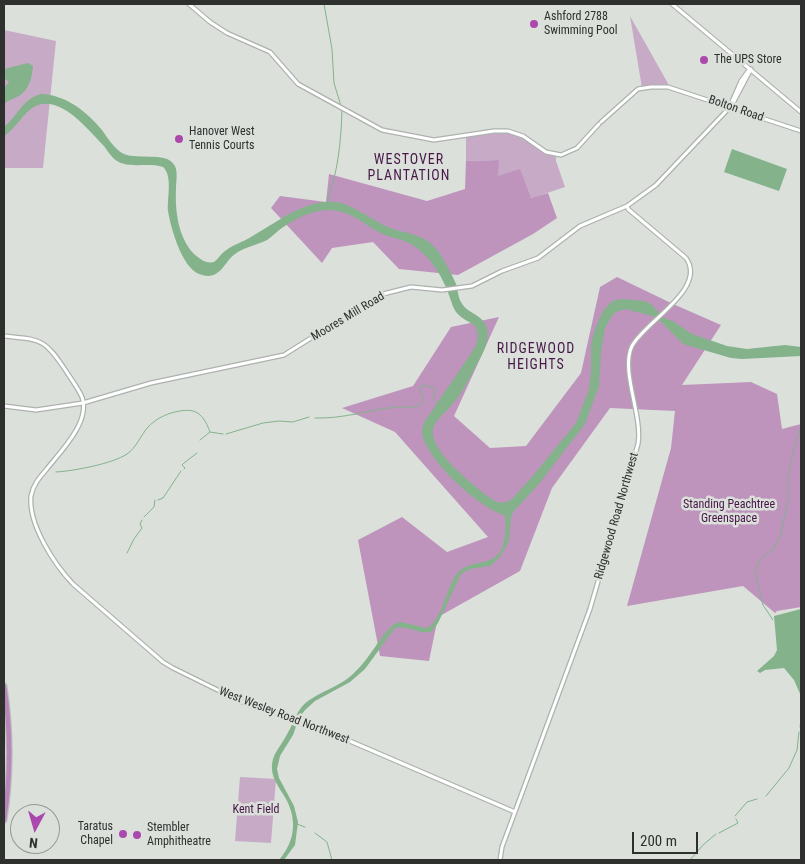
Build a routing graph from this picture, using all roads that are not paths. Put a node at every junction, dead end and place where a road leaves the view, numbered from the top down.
1 (189, 4) edge
2 (672, 4) edge
3 (751, 69) junction
4 (730, 107) junction
5 (801, 111) edge
6 (801, 132) edge
7 (627, 206) junction
8 (4, 336) edge
9 (83, 403) junction
10 (4, 406) edge
11 (4, 686) edge
12 (515, 812) junction
13 (4, 820) edge
14 (500, 860) edge

1 - 4 street, Bolton Road
2 - 3 street
3 - 4 street, Moores Mill Road
3 - 5 street
4 - 6 street, Bolton Road
4 - 7 street, Moores Mill Road
7 - 9 street, Moores Mill Road
7 - 12 street, Ridgewood Road Northwest
8 - 9 street
9 - 10 street, Moores Mill Road
9 - 12 street, West Wesley Road Northwest
11 - 13 highway
12 - 14 street, Ridgewood Road Northwest

